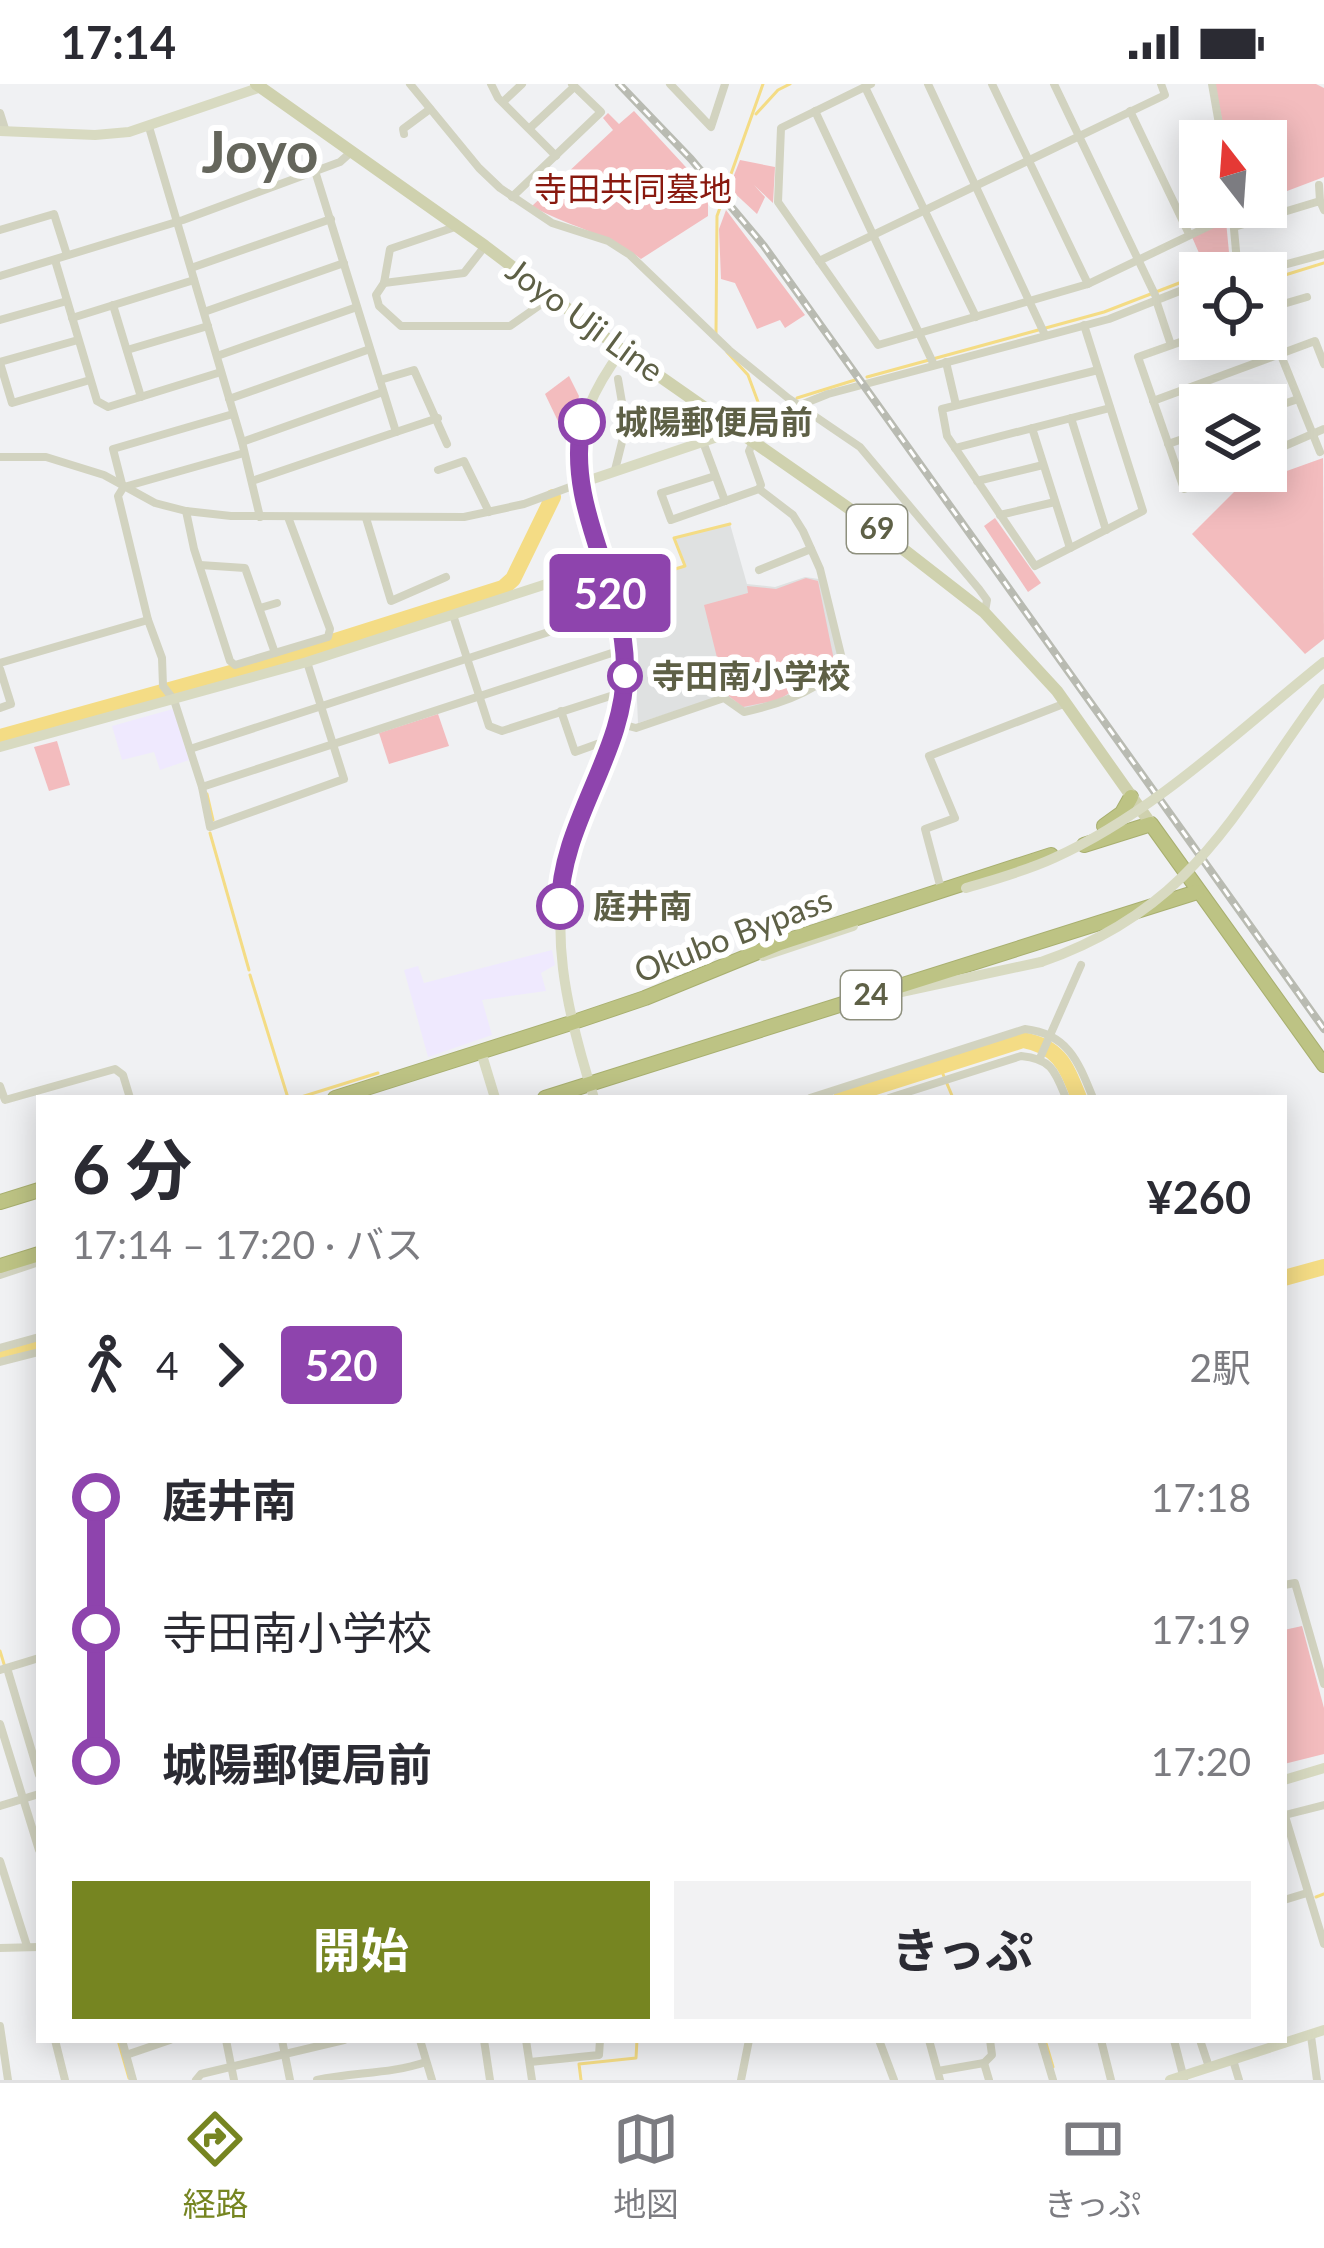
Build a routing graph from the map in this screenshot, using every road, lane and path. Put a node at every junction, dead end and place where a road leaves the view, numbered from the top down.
1 (491, 84) edge
2 (522, 84) edge
3 (670, 84) edge
4 (725, 84) edge
5 (928, 84) edge
6 (992, 84) edge
7 (1161, 84) edge
8 (1212, 84) edge
9 (262, 85) edge
10 (414, 85) edge
11 (573, 85) edge
12 (868, 85) edge
13 (1057, 85) edge
14 (503, 102) junction
15 (430, 109) junction
16 (815, 111) junction
17 (1130, 111) junction
18 (0, 113) edge
19 (1218, 120) edge
20 (149, 127) junction
21 (530, 128) junction
22 (3, 132) edge
23 (404, 134) dead end
24 (1079, 136) junction
25 (350, 153) junction
26 (556, 156) junction
27 (1028, 160) junction
28 (315, 171) junction
29 (976, 185) junction
30 (1318, 185) dead end
31 (512, 197) junction
32 (1322, 206) edge
33 (925, 210) junction
34 (1287, 214) edge
35 (331, 219) junction
36 (177, 222) junction
37 (455, 227) junction
38 (1202, 228) edge
39 (0, 230) edge
40 (874, 235) junction
41 (1190, 235) junction
42 (485, 246) junction
43 (1324, 254) edge
44 (67, 255) junction
45 (55, 260) junction
46 (1139, 260) junction
47 (819, 261) junction
48 (344, 263) junction
49 (1287, 264) edge
50 (191, 268) junction
51 (0, 276) edge
52 (194, 280) junction
53 (384, 283) junction
54 (1088, 284) junction
55 (1179, 289) edge
56 (1155, 295) junction
57 (1306, 297) dead end
58 (550, 298) junction
59 (67, 301) junction
60 (1031, 301) junction
61 (113, 305) junction
62 (1287, 305) edge
63 (379, 306) junction
64 (358, 309) junction
65 (204, 312) junction
66 (976, 316) junction
67 (72, 318) junction
68 (0, 320) edge
69 (208, 326) junction
70 (1084, 326) junction
71 (1043, 329) junction
72 (921, 332) junction
73 (78, 340) junction
74 (1179, 342) edge
75 (1171, 345) junction
76 (370, 349) junction
77 (127, 350) junction
78 (622, 350) junction
79 (1287, 353) edge
80 (217, 356) junction
81 (932, 358) junction
82 (1268, 360) edge
83 (1281, 360) edge
84 (946, 362) junction
85 (0, 363) edge
86 (1324, 364) edge
87 (1098, 370) junction
88 (221, 372) junction
89 (618, 379) dead end
90 (90, 380) junction
91 (380, 380) junction
92 (383, 392) junction
93 (141, 397) junction
94 (229, 399) junction
95 (1298, 399) junction
96 (1153, 401) junction
97 (1287, 403) edge
98 (800, 405) junction
99 (956, 405) junction
100 (1110, 408) junction
101 (233, 414) junction
102 (438, 418) junction
103 (1071, 418) junction
104 (1032, 428) junction
105 (1324, 429) edge
106 (738, 430) junction
107 (396, 432) junction
108 (1312, 434) junction
109 (754, 440) junction
110 (1179, 440) edge
111 (703, 442) junction
112 (447, 444) dead end
113 (1168, 444) junction
114 (1287, 445) edge
115 (243, 447) junction
116 (955, 448) junction
117 (1320, 452) dead end
118 (0, 458) edge
119 (1043, 465) junction
120 (438, 470) dead end
121 (615, 472) junction
122 (715, 476) junction
123 (1179, 476) edge
124 (252, 481) junction
125 (977, 481) junction
126 (578, 484) junction
127 (123, 488) junction
128 (759, 490) junction
129 (725, 501) junction
130 (1055, 502) junction
131 (186, 511) junction
132 (489, 512) junction
133 (1000, 515) junction
134 (288, 517) junction
135 (260, 518) junction
136 (366, 518) junction
137 (1106, 530) junction
138 (1070, 548) junction
139 (811, 549) junction
140 (200, 565) junction
141 (602, 566) junction
142 (759, 570) dead end
143 (446, 577) dead end
144 (278, 603) dead end
145 (260, 608) junction
146 (616, 610) junction
147 (984, 612) junction
148 (453, 615) junction
149 (148, 620) junction
150 (624, 650) junction
151 (275, 653) junction
152 (467, 658) junction
153 (307, 662) junction
154 (1324, 662) edge
155 (0, 666) edge
156 (1324, 689) edge
157 (624, 691) junction
158 (167, 693) junction
159 (479, 696) junction
160 (1066, 703) junction
161 (321, 706) junction
162 (0, 708) edge
163 (561, 711) junction
164 (617, 723) junction
165 (611, 740) junction
166 (332, 743) junction
167 (0, 748) edge
168 (190, 749) junction
169 (202, 787) junction
170 (1131, 797) junction
171 (1151, 824) junction
172 (1053, 855) junction
173 (940, 890) junction
174 (1197, 892) junction
175 (1081, 965) dead end
176 (696, 976) junction
177 (849, 1002) junction
178 (571, 1023) junction
179 (1049, 1035) junction
180 (481, 1052) junction
181 (1040, 1058) junction
182 (1324, 1065) edge
183 (0, 1086) edge
184 (592, 1091) edge
185 (129, 1095) edge
186 (345, 1095) edge
187 (494, 1095) edge
188 (819, 1095) edge
189 (899, 1095) edge
190 (1065, 1095) edge
191 (1092, 1095) edge
192 (36, 1191) edge
193 (0, 1202) edge
194 (36, 1259) edge
195 (0, 1271) edge
196 (36, 1338) edge
197 (0, 1348) edge
198 (36, 1353) edge
199 (0, 1362) edge
200 (1287, 1584) edge
201 (36, 1659) edge
202 (3, 1669) edge
203 (1324, 1684) edge
204 (1, 1729) edge
205 (13, 1765) junction
206 (36, 1766) edge
207 (1324, 1768) edge
208 (0, 1769) edge
209 (1287, 1779) edge
210 (36, 1795) edge
211 (23, 1799) junction
212 (1324, 1806) edge
213 (0, 1807) edge
214 (1287, 1813) edge
215 (1287, 1825) edge
216 (36, 1840) edge
217 (1296, 1857) junction
218 (1287, 1859) edge
219 (0, 1861) edge
220 (1307, 1894) junction
221 (1287, 1899) edge
222 (1322, 1931) edge
223 (1324, 1944) edge
224 (27, 1946) junction
225 (36, 1947) edge
226 (0, 1948) edge
227 (0, 2026) edge
228 (1318, 2033) edge
229 (1287, 2041) edge
230 (56, 2043) edge
231 (123, 2043) edge
232 (161, 2043) edge
233 (227, 2043) edge
234 (283, 2043) edge
235 (331, 2043) edge
236 (421, 2043) edge
237 (484, 2043) edge
238 (527, 2043) edge
239 (600, 2043) edge
240 (748, 2043) edge
241 (880, 2043) edge
242 (930, 2043) edge
243 (990, 2043) edge
244 (1042, 2043) edge
245 (1102, 2043) edge
246 (1175, 2043) edge
247 (1201, 2043) edge
248 (1273, 2044) edge
249 (286, 2053) junction
250 (126, 2055) junction
251 (1233, 2060) junction
252 (426, 2062) junction
253 (530, 2062) junction
254 (984, 2063) junction
255 (1209, 2067) junction
256 (232, 2068) junction
257 (5, 2074) edge
258 (939, 2075) edge
259 (391, 2077) edge
260 (333, 2078) edge
261 (1184, 2078) edge
262 (65, 2080) edge
263 (133, 2080) edge
264 (196, 2080) edge
265 (235, 2080) edge
266 (290, 2080) edge
267 (317, 2080) edge
268 (431, 2080) edge
269 (490, 2080) edge
270 (532, 2080) edge
271 (741, 2080) edge
272 (894, 2080) edge
273 (989, 2080) edge
274 (1054, 2080) edge
275 (1111, 2080) edge
276 (1170, 2080) edge
277 (1239, 2080) edge
278 (1317, 2080) edge

1 - 14 street
2 - 14 street
3 - 4 street
5 - 29 street
6 - 27 street
7 - 17 street
8 - 19 street
9 - 20 main road
9 - 25 main road, Joyo Uji Line / 69
10 - 15 street
11 - 21 street
11 - 26 street
12 - 16 street
12 - 33 street
13 - 24 street
14 - 21 street
15 - 23 street
15 - 31 street
16 - 40 street
16 - 47 street
17 - 24 street
17 - 41 street
18 - 22 street
20 - 22 main road
20 - 36 street
21 - 26 street
24 - 27 street
24 - 46 street
25 - 28 street
25 - 37 main road, Joyo Uji Line / 69
26 - 31 street
27 - 29 street
27 - 54 street
28 - 35 street
28 - 36 street
29 - 33 street
29 - 60 street
30 - 32 street
31 - 98 street
32 - 34 street
33 - 40 street
33 - 66 street
35 - 48 street
35 - 50 street
36 - 44 street
36 - 50 street
37 - 42 main road, Joyo Uji Line / 69
37 - 53 street
38 - 41 street
39 - 44 street
40 - 47 street
40 - 72 street
41 - 46 street
42 - 53 street
42 - 58 main road, Joyo Uji Line / 69
43 - 49 street
44 - 45 street
45 - 51 street
45 - 59 street
46 - 54 street
46 - 56 street
47 - 72 street
48 - 64 street
48 - 65 street
50 - 52 street
52 - 61 street
52 - 65 street
53 - 63 street
54 - 60 street
55 - 56 street
56 - 70 street
56 - 75 street
57 - 62 street
58 - 63 street
58 - 78 main road, Joyo Uji Line / 69
59 - 67 street
59 - 68 street
60 - 66 street
60 - 71 street
61 - 67 street
61 - 77 street
63 - 64 street
64 - 76 street
64 - 80 street
65 - 69 street
66 - 72 street
67 - 73 street
69 - 77 street
69 - 80 street
70 - 71 street
70 - 87 street
71 - 84 street
72 - 81 street
73 - 85 street
73 - 90 street
74 - 75 street
75 - 96 street
76 - 91 street
76 - 94 street
77 - 93 street
78 - 106 main road, Joyo Uji Line / 69
78 - 126 main road
79 - 86 street
80 - 88 street
81 - 84 street
81 - 98 street
82 - 96 street
83 - 95 street
84 - 99 street
85 - 90 street
87 - 99 street
87 - 100 street
88 - 93 street
88 - 94 street
89 - 121 street
90 - 93 street
91 - 92 street
91 - 102 street
92 - 107 street
92 - 115 street
94 - 101 street
95 - 97 street
95 - 108 street
96 - 113 street
98 - 106 street
98 - 147 street
99 - 116 street
100 - 103 street
100 - 137 street
101 - 115 street
101 - 127 street
102 - 107 street
102 - 112 street
103 - 104 street
103 - 137 street
104 - 116 street
104 - 119 street
105 - 108 street
106 - 109 main road, Joyo Uji Line / 69
106 - 111 main road
107 - 124 street
108 - 114 street
108 - 117 street
109 - 128 street
109 - 147 main road, Joyo Uji Line / 69
110 - 113 street
111 - 121 main road
111 - 122 street
113 - 123 street
115 - 124 street
115 - 127 street
116 - 125 street
118 - 127 street
119 - 125 street
119 - 130 street
120 - 132 street
121 - 126 main road
122 - 129 street
122 - 129 street
124 - 135 street
125 - 133 street
126 - 132 street
126 - 141 main road
127 - 131 street
127 - 149 street
128 - 129 street
128 - 139 street
130 - 133 street
130 - 138 street
131 - 135 street
131 - 140 street
132 - 136 street
133 - 138 street
134 - 135 street
134 - 136 street
134 - 151 street
136 - 143 street
137 - 138 street
139 - 142 street
139 - 164 street
140 - 145 street
140 - 151 street
141 - 146 main road
141 - 148 main road
144 - 145 street
145 - 151 street
146 - 150 main road
146 - 152 street
147 - 160 main road, Joyo Uji Line / 69
148 - 152 street
148 - 153 main road
149 - 155 street
149 - 158 street
150 - 157 main road
150 - 159 street
152 - 159 street
152 - 161 street
153 - 158 main road
153 - 161 street
154 - 176 main road, bridge
155 - 162 street
156 - 177 main road, bridge
157 - 163 street
157 - 164 main road
158 - 167 main road
158 - 168 street
159 - 163 street
159 - 166 street
160 - 170 main road, Joyo Uji Line / 69
160 - 173 street
161 - 166 street
161 - 168 street
163 - 165 street
164 - 165 main road
165 - 178 main road
166 - 169 street
166 - 169 street
168 - 169 street
170 - 171 main road, Joyo Uji Line / 69
170 - 172 highway
171 - 172 highway, Okubo Bypass / 24
171 - 174 highway
172 - 173 highway, Okubo Bypass / 24
173 - 176 highway, Okubo Bypass / 24
174 - 177 highway, 24
174 - 182 highway
175 - 179 street
176 - 178 highway, Okubo Bypass / 24
177 - 184 highway, 24
178 - 180 highway, Okubo Bypass / 24
178 - 184 main road
179 - 181 street
179 - 188 street
179 - 191 street
180 - 186 highway, Okubo Bypass / 24
180 - 187 main road
181 - 189 street
181 - 190 street
183 - 185 street
192 - 193 highway
194 - 195 highway
196 - 197 street
198 - 199 street
200 - 203 street
201 - 202 street
202 - 206 street
204 - 205 street
205 - 208 street
205 - 211 street
207 - 209 main road
210 - 211 street
211 - 213 street
211 - 216 street
212 - 214 street
215 - 217 street
217 - 218 street
217 - 220 street
219 - 224 street
220 - 221 street
220 - 222 street
222 - 223 street
224 - 225 street
224 - 226 street
227 - 257 street
228 - 229 main road
228 - 278 street
230 - 262 street
231 - 250 street
232 - 250 street
233 - 256 street
234 - 249 street
235 - 249 street
236 - 252 street
237 - 269 street
238 - 253 street
239 - 253 street
240 - 271 street
241 - 272 street
242 - 258 street
243 - 254 street
244 - 274 street
245 - 275 street
246 - 261 street
247 - 255 street
248 - 251 main road
249 - 256 street
249 - 266 street
250 - 263 street
251 - 255 main road
251 - 277 street
252 - 259 street
252 - 268 street
253 - 270 street
254 - 258 street
254 - 273 street
255 - 261 main road
256 - 264 street
256 - 265 street
259 - 260 street
260 - 267 street
261 - 276 main road

